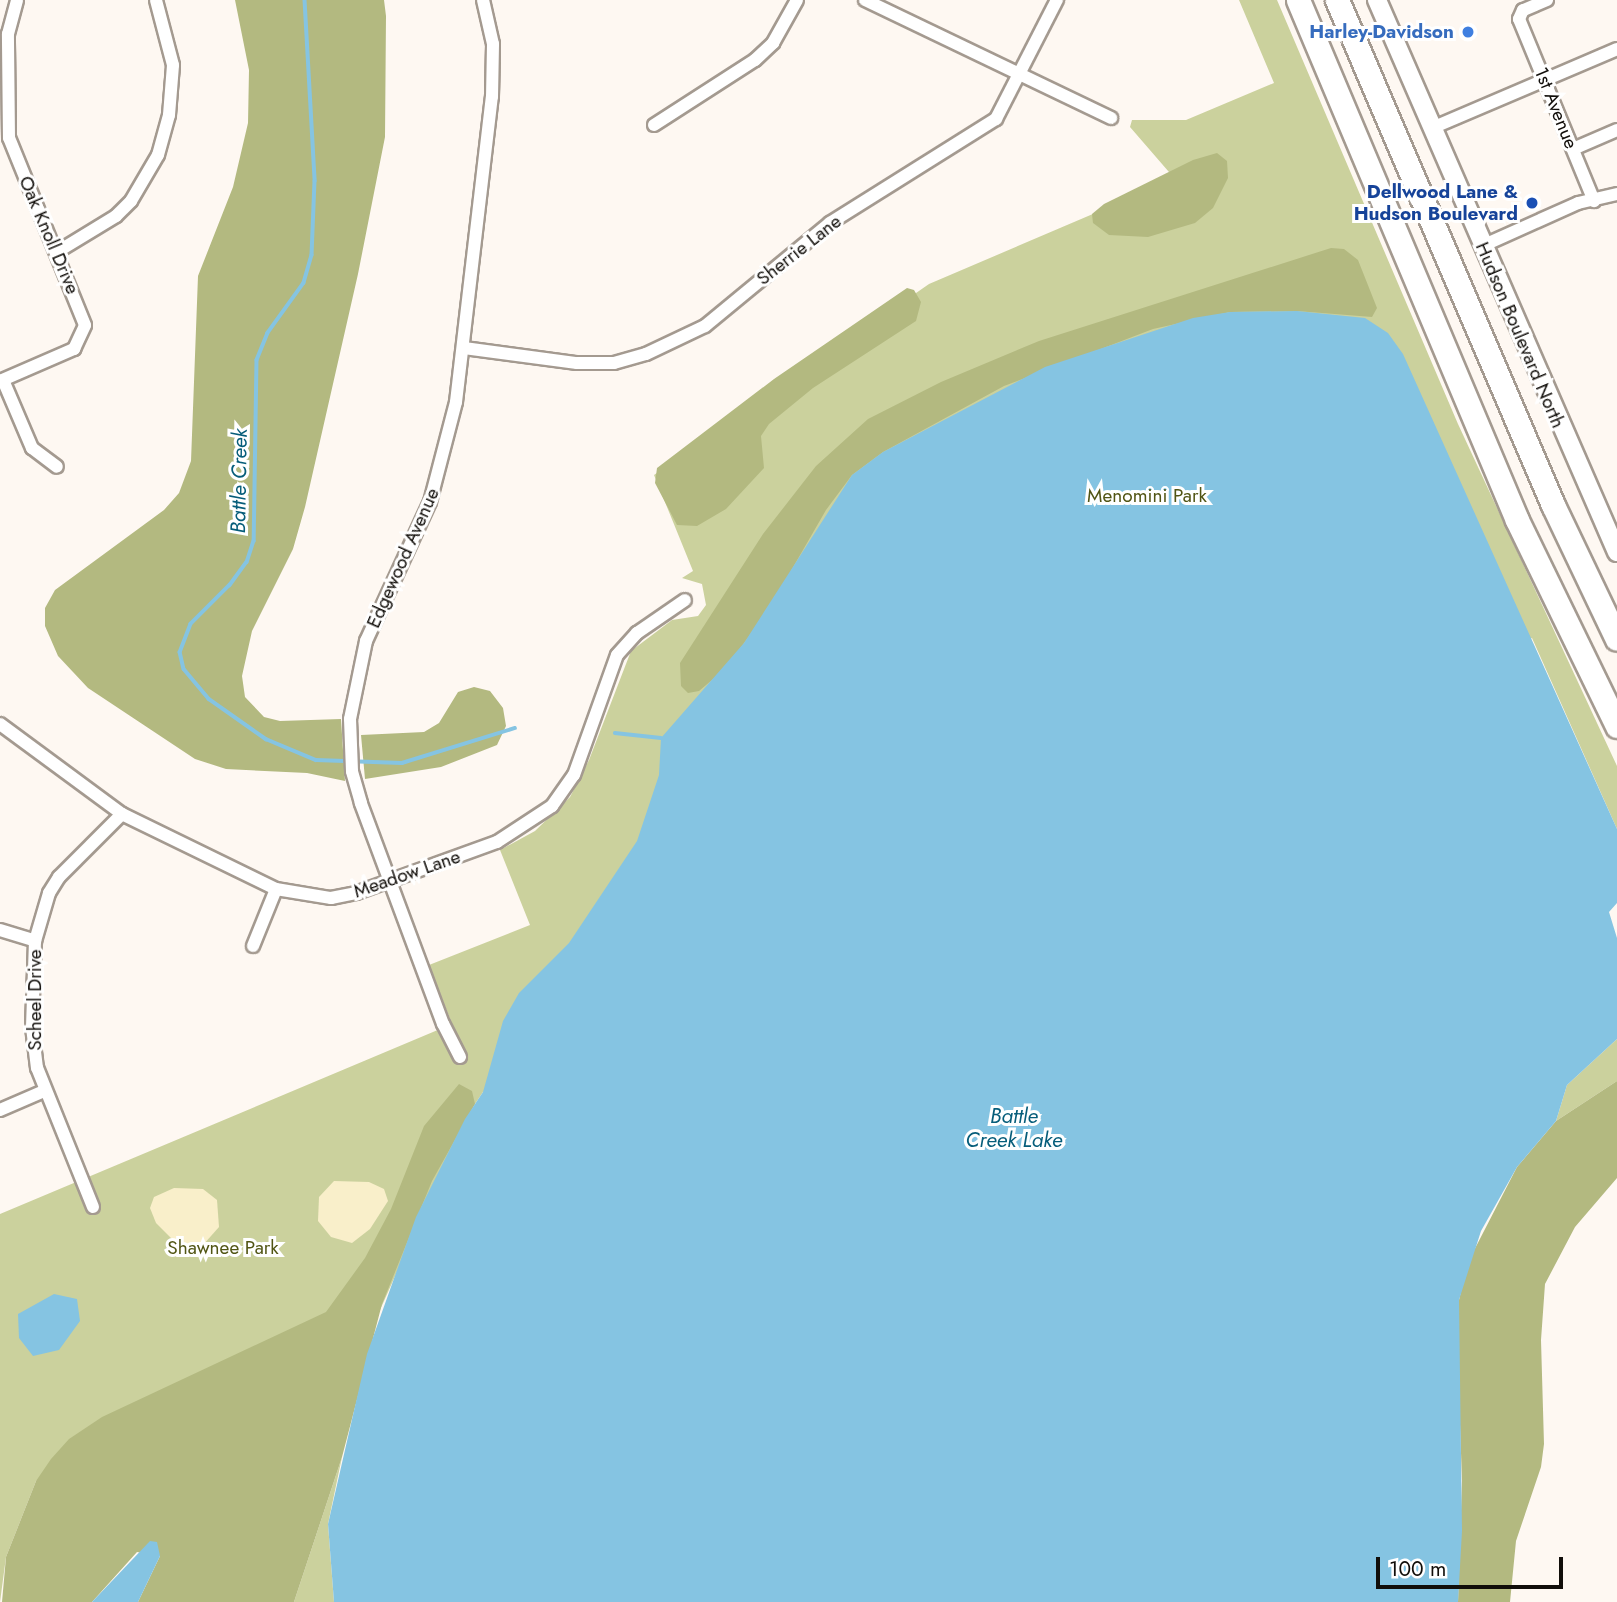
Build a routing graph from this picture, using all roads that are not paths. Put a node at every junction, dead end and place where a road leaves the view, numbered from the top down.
1 (16, 0) edge
2 (156, 0) edge
3 (483, 0) edge
4 (797, 0) edge
5 (865, 0) edge
6 (1057, 0) edge
7 (1298, 0) edge
8 (1337, 0) edge
9 (1377, 0) edge
10 (1547, 0) edge
11 (1617, 50) edge
12 (1021, 74) junction
13 (1545, 80) junction
14 (1111, 118) dead end
15 (654, 125) dead end
16 (1432, 128) junction
17 (1617, 130) edge
18 (1573, 149) junction
19 (1617, 194) edge
20 (1594, 201) junction
21 (1482, 246) junction
22 (57, 252) junction
23 (464, 348) junction
24 (2, 381) edge
25 (57, 467) dead end
26 (1617, 552) edge
27 (685, 600) dead end
28 (1617, 639) edge
29 (0, 724) edge
30 (1617, 726) edge
31 (122, 814) junction
32 (390, 883) junction
33 (276, 889) junction
34 (0, 930) edge
35 (35, 942) junction
36 (253, 946) dead end
37 (460, 1057) dead end
38 (44, 1091) junction
39 (0, 1110) edge
40 (93, 1207) dead end

1 - 22 street, Oak Knoll Drive
2 - 22 street
3 - 23 street, Edgewood Avenue
4 - 15 street
5 - 12 street
6 - 12 street, Sherrie Lane
7 - 30 highway
8 - 28 highway
9 - 16 street, Hudson Boulevard North
10 - 13 street, 1st Avenue
11 - 13 street
12 - 14 street
12 - 23 street, Sherrie Lane
13 - 16 street
13 - 18 street, 1st Avenue
16 - 21 street, Hudson Boulevard North
17 - 18 street
18 - 20 street, 1st Avenue
19 - 20 street
20 - 21 street
21 - 26 street, Hudson Boulevard North
22 - 24 street, Oak Knoll Drive
23 - 32 street, Edgewood Avenue
24 - 25 street
27 - 32 street, Meadow Lane
29 - 31 street, Meadow Lane
31 - 33 street, Meadow Lane
31 - 35 street, Scheel Drive
32 - 33 street, Meadow Lane
32 - 37 street, Edgewood Avenue
33 - 36 street
34 - 35 street
35 - 38 street, Scheel Drive
38 - 39 street
38 - 40 street, Scheel Drive

